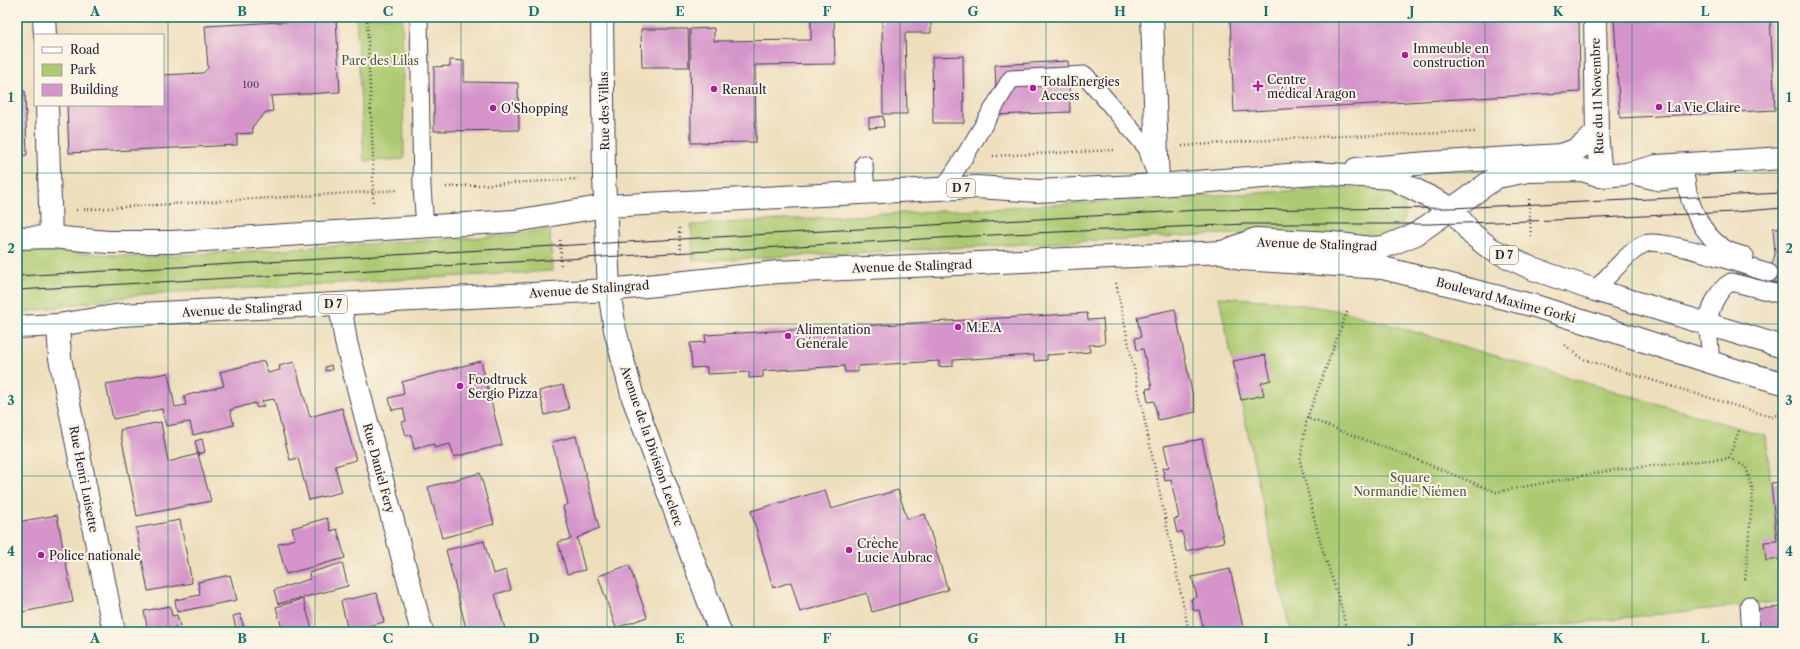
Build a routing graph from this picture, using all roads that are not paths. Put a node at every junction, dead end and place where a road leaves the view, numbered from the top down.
1 (44, 17) edge
2 (419, 17) edge
3 (602, 17) edge
4 (1152, 17) edge
5 (1595, 17) edge
6 (45, 34) edge
7 (47, 106) edge
8 (1597, 133) junction
9 (1783, 158) edge
10 (864, 164) dead end
11 (1315, 173) junction
12 (1626, 174) junction
13 (1600, 176) junction
14 (1158, 185) junction
15 (943, 189) junction
16 (866, 193) junction
17 (606, 206) junction
18 (1451, 208) junction
19 (425, 226) junction
20 (52, 237) junction
21 (17, 238) edge
22 (1223, 252) junction
23 (609, 290) junction
24 (1595, 290) junction
25 (1783, 295) edge
26 (340, 304) junction
27 (1708, 324) junction
28 (58, 325) junction
29 (17, 327) edge
30 (1783, 347) edge
31 (1710, 360) junction
32 (1783, 383) edge
33 (1749, 604) road end
34 (114, 632) edge
35 (422, 632) edge
36 (720, 632) edge
37 (1751, 632) edge

1 - 6 main road
2 - 19 lane
3 - 17 main road, Rue des Villas
4 - 14 main road
5 - 8 main road, Rue du 11 Novembre
7 - 20 main road
8 - 11 main road
8 - 13 main road, Rue du 11 Novembre
9 - 12 main road, Avenue de Stalingrad
10 - 16 lane
11 - 14 main road, D 7
11 - 18 main road, D 7
12 - 13 main road, Avenue de Stalingrad
12 - 24 lane
13 - 18 main road, Avenue de Stalingrad
14 - 15 main road, D 7
14 - 15 lane
15 - 16 main road, D 7
16 - 17 main road, D 7
17 - 19 main road, D 7
17 - 23 main road, Avenue de la Division Leclerc
18 - 22 main road, Avenue de Stalingrad / D 7
18 - 24 main road, D 7
19 - 20 main road, D 7
20 - 21 main road, D 7
22 - 23 main road, Avenue de Stalingrad / D 7
22 - 31 main road, Boulevard Maxime Gorki / D 7
23 - 26 main road, Avenue de Stalingrad / D 7
23 - 36 main road, Avenue de la Division Leclerc
24 - 27 main road, D 7
25 - 27 lane
26 - 28 main road, Avenue de Stalingrad / D 7
26 - 35 main road, Rue Daniel Fery
27 - 30 main road, D 7
27 - 31 lane
28 - 29 main road, Avenue de Stalingrad / D 7
28 - 34 main road, Rue Henri Luisette
31 - 32 main road, Boulevard Maxime Gorki / D 7
33 - 37 lane

